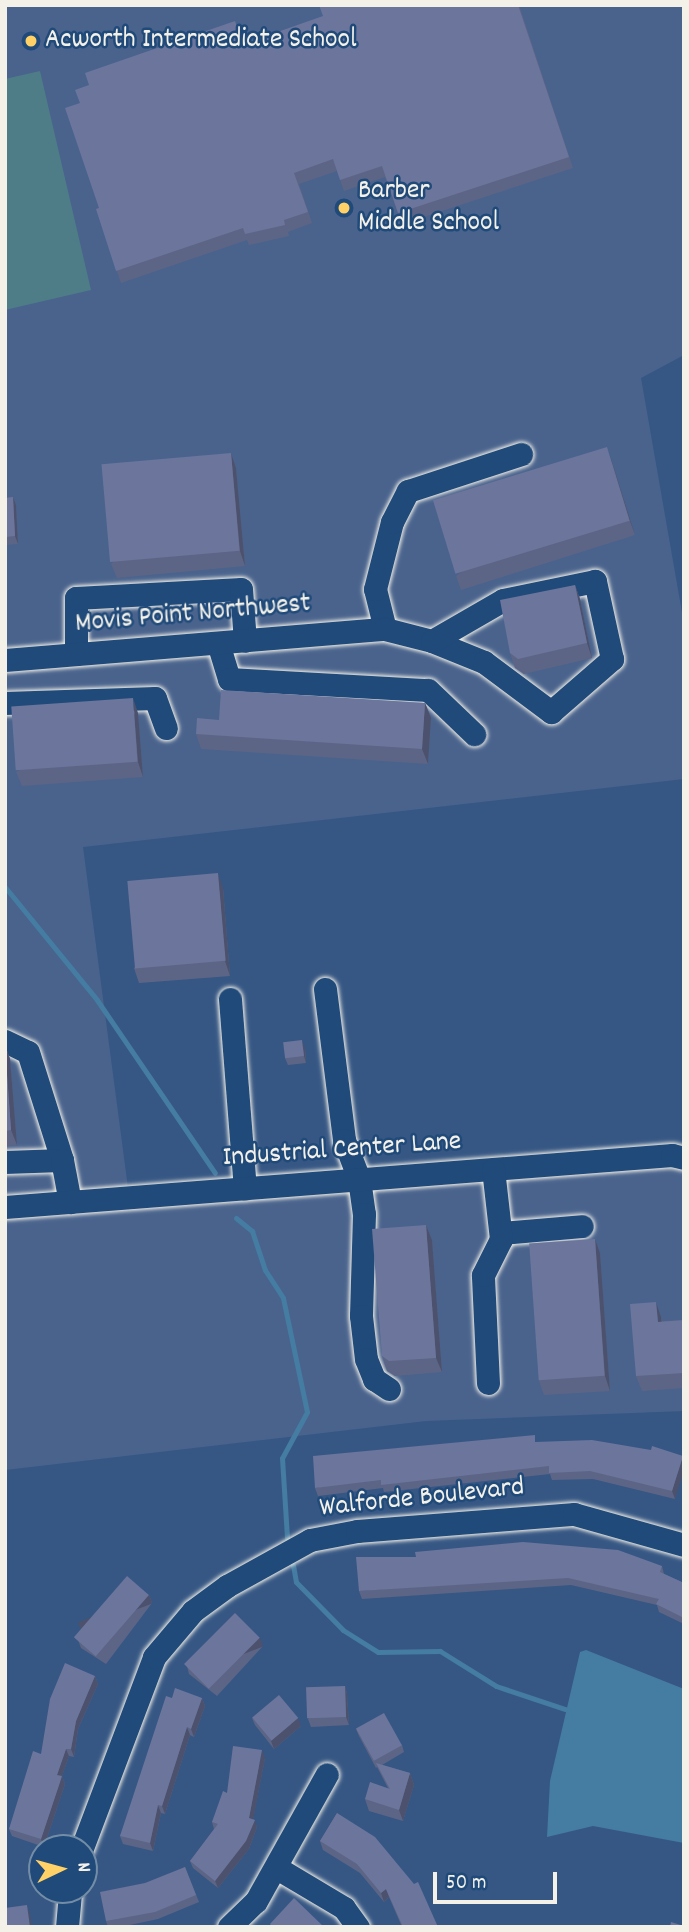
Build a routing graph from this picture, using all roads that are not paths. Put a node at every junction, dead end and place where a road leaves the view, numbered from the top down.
1 (521, 454) dead end
2 (385, 629) junction
3 (244, 641) junction
4 (432, 641) junction
5 (218, 643) junction
6 (76, 654) junction
7 (5, 660) edge
8 (5, 703) edge
9 (166, 728) dead end
10 (474, 734) dead end
11 (325, 989) dead end
12 (230, 999) dead end
13 (5, 1041) edge
14 (684, 1158) edge
15 (62, 1160) junction
16 (5, 1162) edge
17 (493, 1169) junction
18 (359, 1179) junction
19 (245, 1188) junction
20 (70, 1202) junction
21 (5, 1207) edge
22 (582, 1226) dead end
23 (500, 1233) junction
24 (488, 1383) dead end
25 (389, 1389) dead end
26 (684, 1545) edge
27 (327, 1774) dead end
28 (87, 1834) edge
29 (276, 1868) junction
30 (69, 1904) edge
31 (67, 1927) edge
32 (229, 1927) edge
33 (358, 1927) edge

1 - 2 street
2 - 3 street, Movis Point Northwest
2 - 4 street, Movis Point Northwest
3 - 5 street, Movis Point Northwest
3 - 6 street
4 - 4 street, Movis Point Northwest
5 - 6 street, Movis Point Northwest
5 - 10 street
6 - 7 street, Movis Point Northwest
8 - 9 street
11 - 18 street
12 - 19 street
13 - 15 street
14 - 17 street, Industrial Center Lane
15 - 16 street
15 - 20 street
17 - 18 street, Industrial Center Lane
17 - 23 street
18 - 19 street, Industrial Center Lane
18 - 25 street
19 - 20 street, Industrial Center Lane
20 - 21 street, Industrial Center Lane
22 - 23 street
23 - 24 street
26 - 28 street, Walforde Boulevard
27 - 29 street
29 - 32 street
29 - 33 street
30 - 31 street

